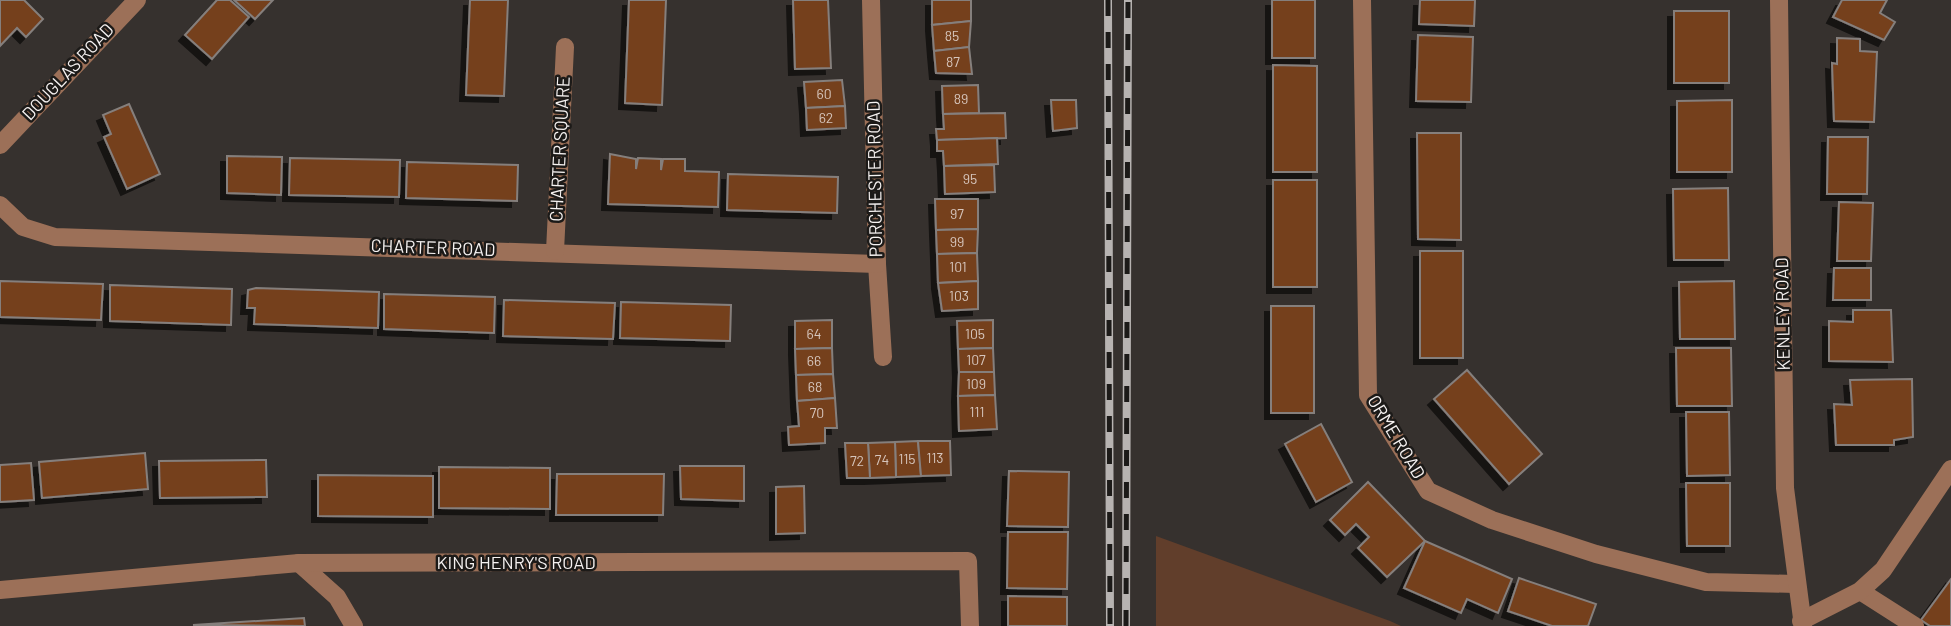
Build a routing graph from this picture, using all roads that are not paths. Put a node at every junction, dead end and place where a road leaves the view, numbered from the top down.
1 (137, 0) edge
2 (871, 0) edge
3 (1362, 0) edge
4 (1779, 0) edge
5 (565, 47) dead end
6 (0, 145) edge
7 (0, 205) edge
8 (555, 251) junction
9 (877, 264) junction
10 (883, 357) dead end
11 (1951, 469) edge
12 (299, 563) junction
13 (1795, 584) junction
14 (0, 590) edge
15 (1860, 591) junction
16 (1802, 624) edge
17 (354, 626) edge
18 (970, 626) edge
19 (1915, 626) edge

1 - 6 street, DOUGLAS ROAD
2 - 9 street, PORCHESTER ROAD
3 - 13 street, ORME ROAD
4 - 13 street, KENLEY ROAD
5 - 8 street, CHARTER SQUARE
7 - 8 street, CHARTER ROAD
8 - 9 street, CHARTER ROAD
9 - 10 street, PORCHESTER ROAD
11 - 15 street
12 - 14 street, KING HENRY'S ROAD
12 - 17 street
12 - 18 street, KING HENRY'S ROAD
13 - 16 street, KENLEY ROAD
15 - 16 street
15 - 19 street

